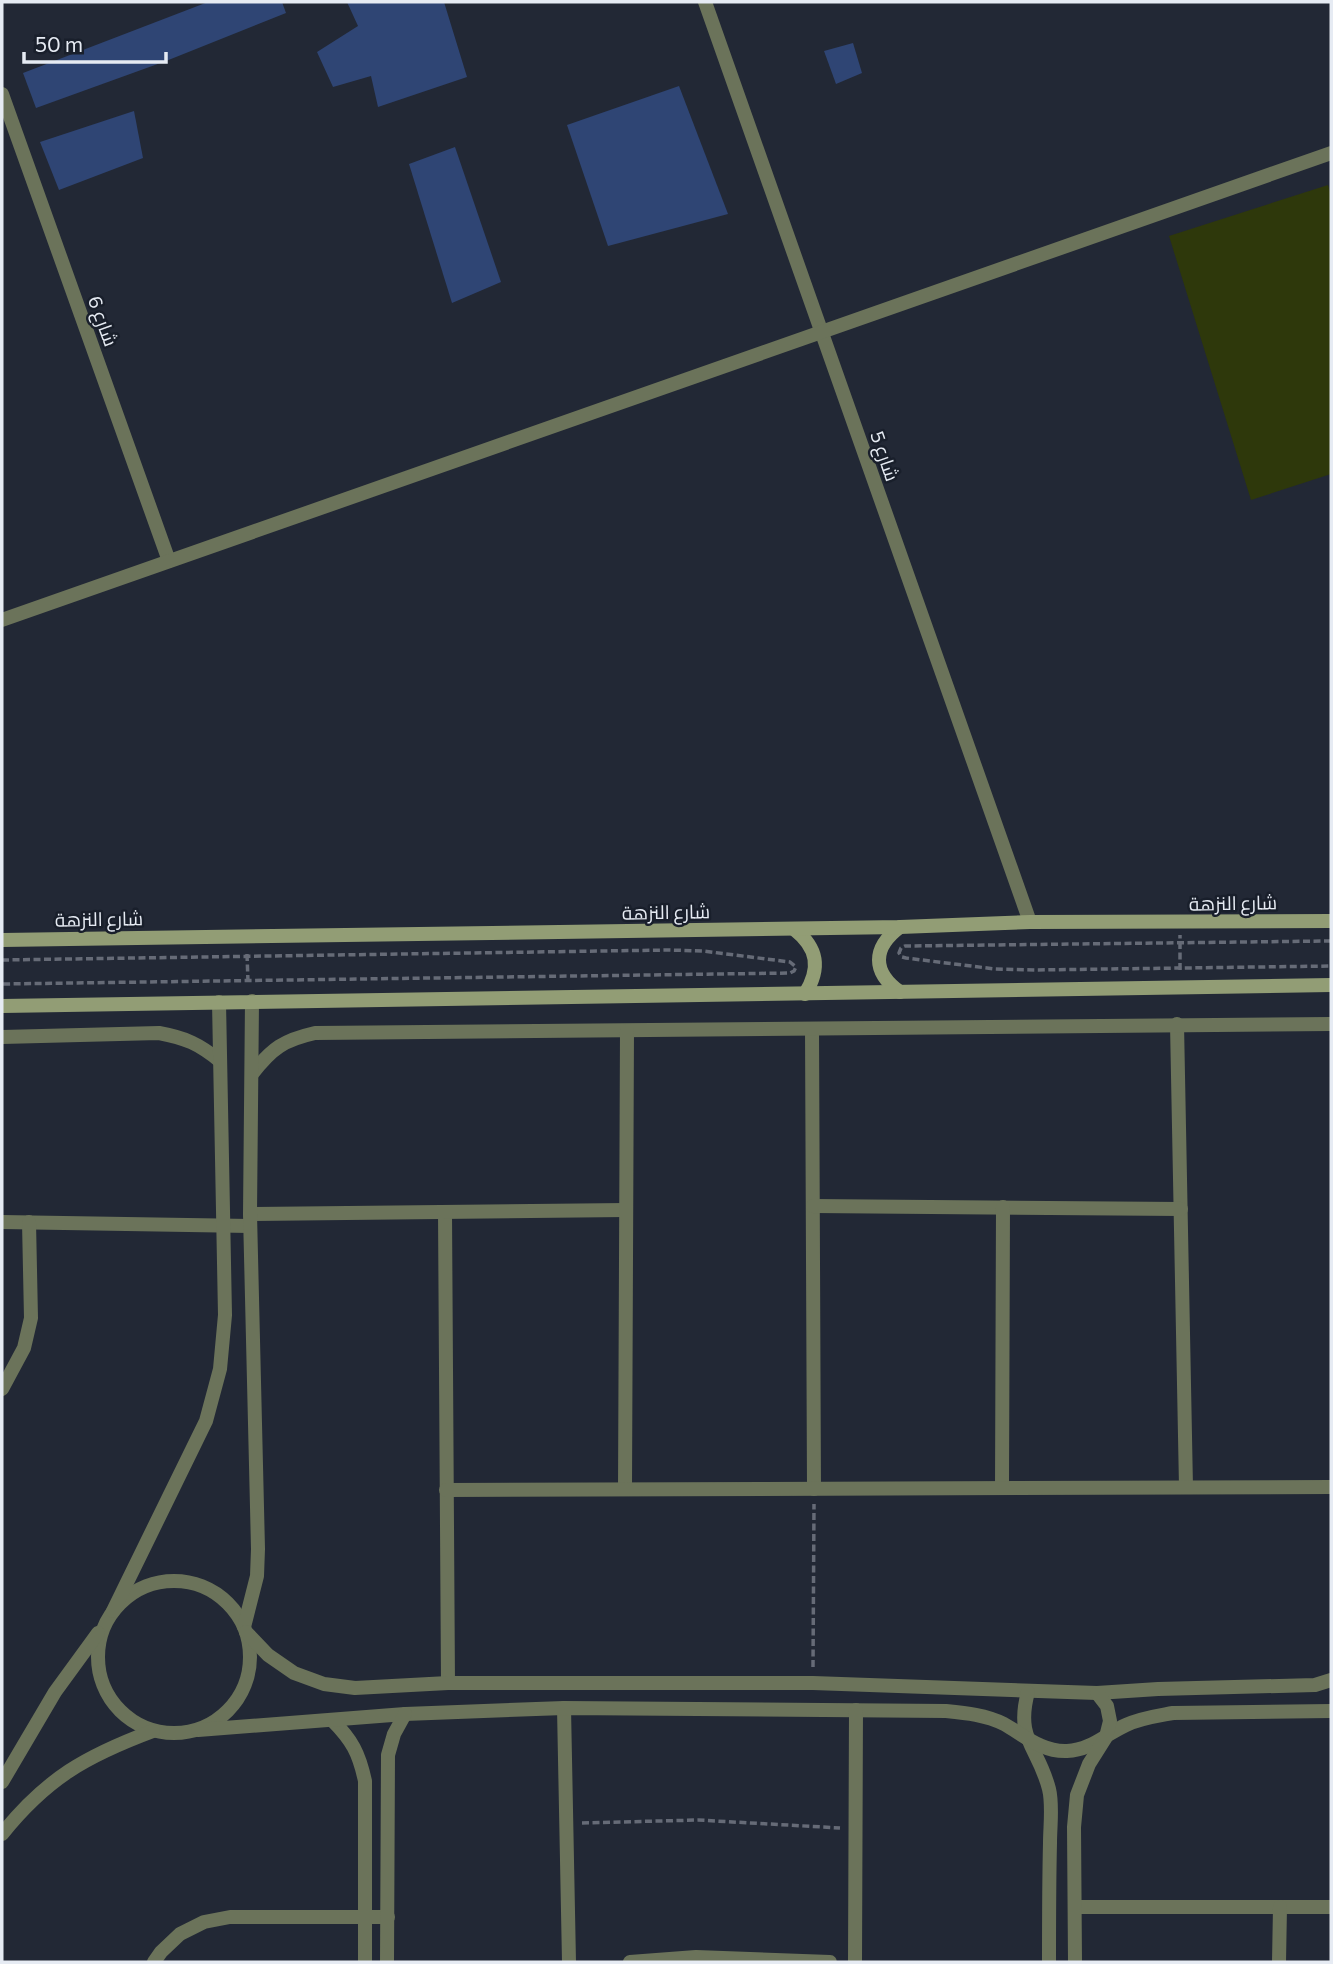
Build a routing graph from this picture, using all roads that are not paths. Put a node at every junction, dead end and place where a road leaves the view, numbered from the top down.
1 (705, 2) edge
2 (2, 94) edge
3 (1331, 153) edge
4 (822, 334) junction
5 (169, 561) junction
6 (2, 620) edge
7 (1331, 921) edge
8 (1030, 922) junction
9 (900, 927) junction
10 (794, 929) junction
11 (2, 940) edge
12 (1331, 985) edge
13 (900, 992) junction
14 (805, 994) junction
15 (250, 1001) junction
16 (219, 1002) junction
17 (2, 1006) edge
18 (1177, 1024) junction
19 (1331, 1024) edge
20 (812, 1029) junction
21 (626, 1031) junction
22 (2, 1037) edge
23 (220, 1061) junction
24 (252, 1073) junction
25 (813, 1206) junction
26 (1003, 1207) junction
27 (1181, 1209) junction
28 (626, 1210) junction
29 (445, 1212) junction
30 (250, 1220) junction
31 (2, 1222) edge
32 (29, 1222) junction
33 (223, 1226) junction
34 (2, 1389) edge
35 (1186, 1487) junction
36 (1331, 1487) edge
37 (1002, 1488) junction
38 (625, 1489) junction
39 (814, 1489) junction
40 (446, 1490) junction
41 (109, 1617) junction
42 (245, 1629) junction
43 (1331, 1680) edge
44 (448, 1683) junction
45 (1028, 1692) junction
46 (1097, 1693) junction
47 (564, 1708) junction
48 (856, 1710) junction
49 (1331, 1711) edge
50 (405, 1714) junction
51 (332, 1720) junction
52 (198, 1730) junction
53 (153, 1731) junction
54 (1106, 1737) junction
55 (1027, 1740) junction
56 (2, 1782) edge
57 (2, 1834) edge
58 (1075, 1907) junction
59 (1280, 1907) junction
60 (1331, 1907) edge
61 (365, 1917) junction
62 (388, 1917) junction
63 (154, 1962) edge
64 (365, 1962) edge
65 (387, 1962) edge
66 (569, 1962) edge
67 (630, 1962) edge
68 (830, 1962) edge
69 (855, 1962) edge
70 (1049, 1962) edge
71 (1075, 1962) edge
72 (1279, 1962) edge

1 - 4 street, شارع 5
2 - 5 street, شارع 6
3 - 4 street
4 - 5 street
4 - 8 street, شارع 5
5 - 6 street
7 - 8 main road, شارع النزهة
8 - 9 main road, شارع النزهة
9 - 10 main road, شارع النزهة
9 - 13 main road
10 - 11 main road, شارع النزهة
10 - 14 main road
12 - 13 main road
13 - 14 main road
14 - 15 main road
15 - 16 main road
15 - 24 street
16 - 17 main road
16 - 23 street
18 - 19 street
18 - 20 street
18 - 27 street
20 - 21 street
20 - 25 street
21 - 24 street
21 - 28 street
22 - 23 street
23 - 33 street
24 - 30 street
25 - 26 street
25 - 39 street
26 - 27 street
26 - 37 street
27 - 35 street
28 - 29 street
28 - 38 street
29 - 30 street
29 - 40 street
30 - 33 street
30 - 42 street
31 - 32 street
32 - 33 street
32 - 34 street
33 - 41 street
35 - 36 street
35 - 37 street
37 - 39 street
38 - 39 street
38 - 40 street
40 - 44 street
41 - 42 street
41 - 53 street
41 - 56 street
42 - 44 street
42 - 52 street
43 - 46 street
44 - 45 street
45 - 46 street
45 - 55 street
46 - 54 street
47 - 48 street
47 - 50 street
47 - 66 street
48 - 55 street
48 - 69 street
49 - 54 street
50 - 51 street
50 - 62 street
51 - 52 street
51 - 61 street
52 - 53 street
53 - 57 street
54 - 55 street
54 - 58 street
55 - 70 street
58 - 59 street
58 - 71 street
59 - 60 street
59 - 72 street
61 - 62 street
61 - 63 street
61 - 64 street
62 - 65 street
67 - 68 street

